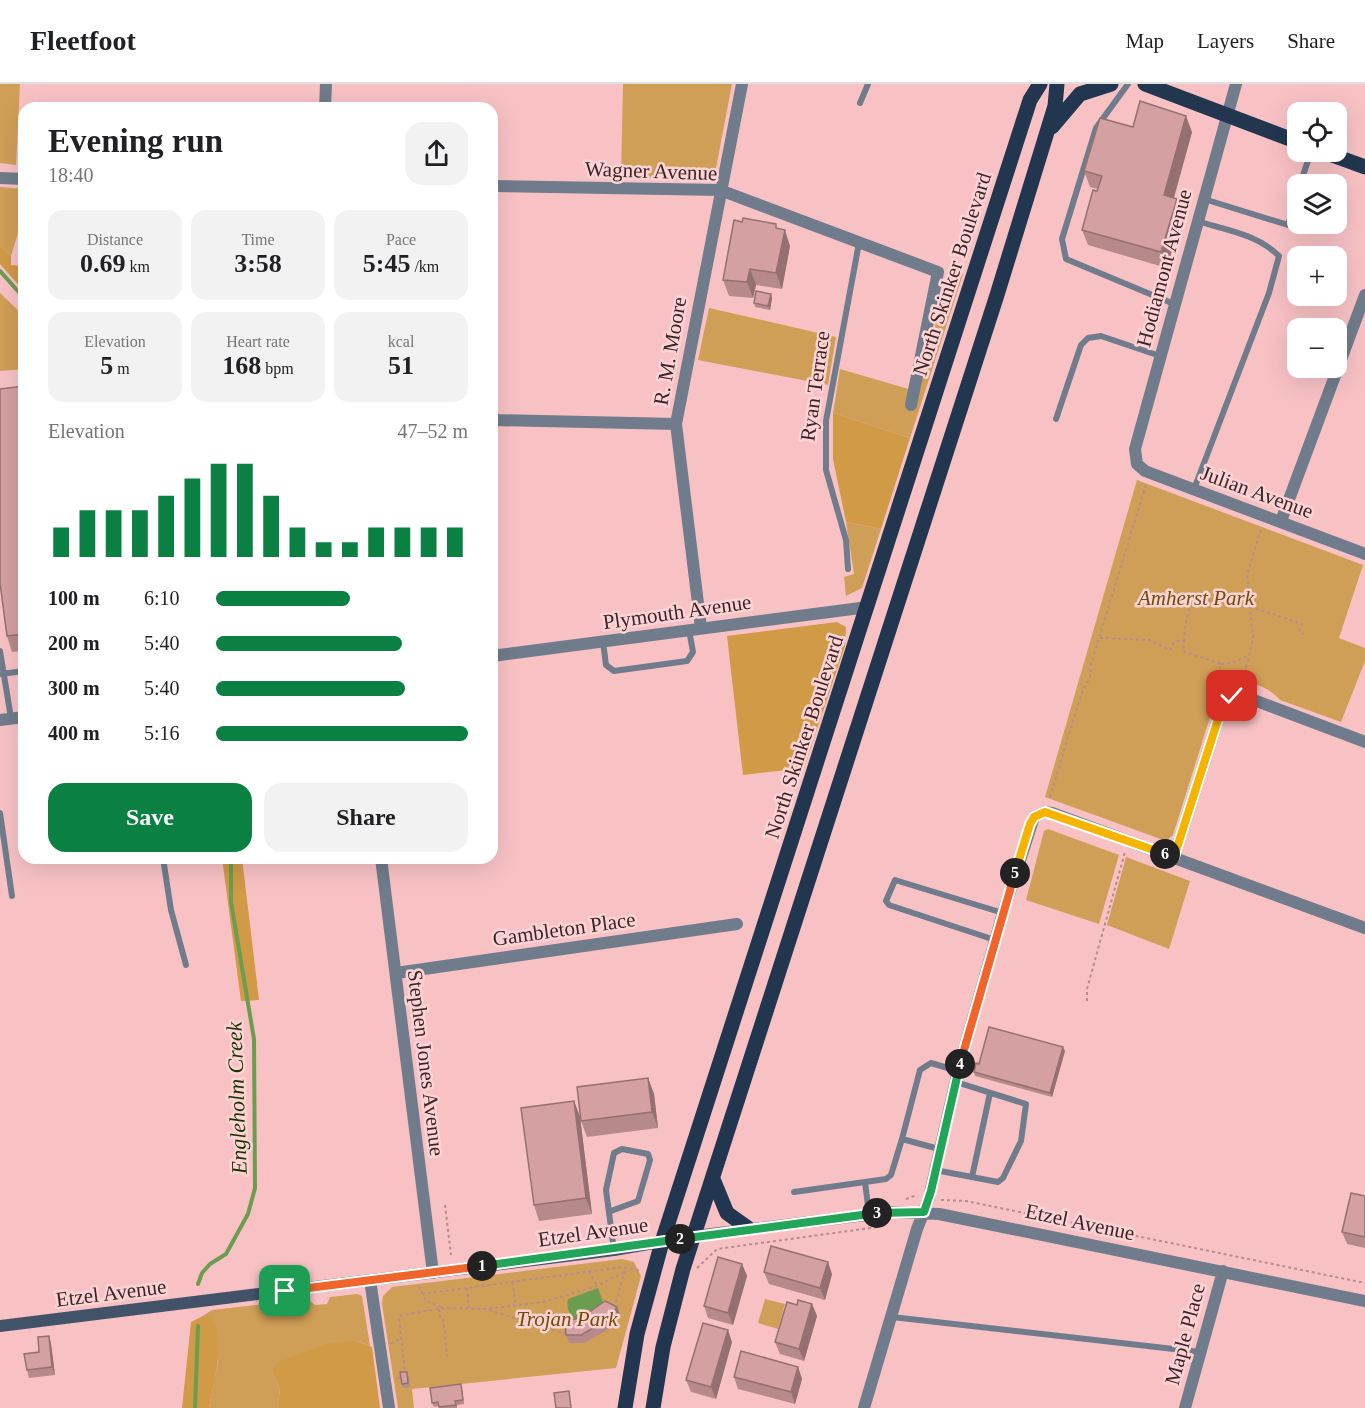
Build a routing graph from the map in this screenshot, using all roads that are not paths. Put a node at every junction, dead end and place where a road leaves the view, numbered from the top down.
1 (326, 84) edge
2 (742, 84) edge
3 (868, 84) edge
4 (1040, 84) edge
5 (1057, 84) edge
6 (1111, 84) edge
7 (1128, 84) edge
8 (1145, 84) edge
9 (1236, 84) edge
10 (1172, 89) edge
11 (325, 102) edge
12 (860, 103) dead end
13 (1228, 116) junction
14 (1044, 136) junction
15 (1287, 138) edge
16 (1347, 160) edge
17 (1365, 167) edge
18 (0, 178) edge
19 (18, 179) edge
20 (498, 186) edge
21 (720, 190) junction
22 (1203, 198) junction
23 (1197, 221) junction
24 (1287, 225) edge
25 (859, 243) junction
26 (1365, 294) edge
27 (1174, 304) junction
28 (1160, 356) junction
29 (911, 405) dead end
30 (498, 420) edge
31 (1056, 420) dead end
32 (676, 424) junction
33 (1137, 464) joint
34 (1194, 489) junction
35 (1281, 521) junction
36 (1365, 554) edge
37 (848, 569) dead end
38 (868, 607) junction
39 (695, 629) junction
40 (603, 642) junction
41 (0, 651) edge
42 (498, 655) edge
43 (18, 672) edge
44 (2, 674) edge
45 (12, 718) edge
46 (1365, 742) edge
47 (0, 813) edge
48 (1174, 857) junction
49 (164, 864) edge
50 (382, 864) edge
51 (12, 896) dead end
52 (1003, 913) junction
53 (737, 924) dead end
54 (1365, 928) edge
55 (995, 940) junction
56 (186, 965) dead end
57 (396, 973) junction
58 (956, 1076) junction
59 (990, 1093) junction
60 (902, 1139) junction
61 (939, 1149) junction
62 (935, 1170) junction
63 (972, 1177) junction
64 (712, 1179) junction
65 (865, 1182) junction
66 (794, 1192) dead end
67 (611, 1211) junction
68 (924, 1212) junction
69 (868, 1214) junction
70 (748, 1228) junction
71 (694, 1236) junction
72 (662, 1242) junction
73 (614, 1250) junction
74 (1223, 1271) junction
75 (433, 1273) junction
76 (370, 1281) junction
77 (1365, 1300) edge
78 (892, 1317) junction
79 (0, 1326) edge
80 (1200, 1352) junction
81 (389, 1408) edge
82 (625, 1408) edge
83 (653, 1408) edge
84 (864, 1408) edge
85 (1185, 1408) edge

1 - 11 street
2 - 21 street, R. M. Moore
3 - 12 lane
4 - 38 main road, North Skinker Boulevard
5 - 14 main road
6 - 14 main road
7 - 27 lane
8 - 10 main road
9 - 13 street, Hodiamont Avenue
10 - 13 main road
13 - 15 main road
13 - 22 street, Hodiamont Avenue
14 - 64 main road
16 - 17 main road
18 - 19 street
20 - 21 street, Wagner Avenue
21 - 25 street, Wagner Avenue
21 - 32 street, R. M. Moore
22 - 23 street, Hodiamont Avenue
22 - 24 lane
23 - 27 street, Hodiamont Avenue
23 - 34 lane
25 - 29 street, Wagner Avenue
25 - 37 lane, Ryan Terrace
26 - 35 street
27 - 28 street, Hodiamont Avenue
28 - 31 lane
28 - 33 street, Hodiamont Avenue
30 - 32 street
32 - 39 street, R. M. Moore
33 - 34 street, Julian Avenue
34 - 35 street, Julian Avenue
35 - 36 street, Julian Avenue
38 - 39 street, Plymouth Avenue
38 - 72 main road, North Skinker Boulevard
39 - 40 street, Plymouth Avenue
39 - 40 lane
40 - 42 street, Plymouth Avenue
41 - 44 lane
43 - 44 lane
44 - 45 lane
46 - 48 street
47 - 51 lane
48 - 52 street
48 - 54 street
49 - 56 lane
50 - 57 street, Stephen Jones Avenue
52 - 55 street
52 - 55 lane
53 - 57 street, Gambleton Place
55 - 58 street
57 - 75 street, Stephen Jones Avenue
58 - 59 lane
58 - 60 lane
58 - 61 street
59 - 63 lane
59 - 63 lane
60 - 61 lane
60 - 65 lane
61 - 62 street
62 - 63 lane
62 - 68 street
64 - 70 main road
64 - 71 main road
65 - 66 lane
65 - 69 lane
67 - 67 lane
67 - 73 lane
68 - 69 street, Etzel Avenue
68 - 74 street, Etzel Avenue
68 - 78 street
69 - 70 street, Etzel Avenue
70 - 71 street, Etzel Avenue
71 - 72 street, Etzel Avenue
71 - 83 main road
72 - 73 street, Etzel Avenue
72 - 82 main road, North Skinker Boulevard
73 - 75 street, Etzel Avenue
74 - 77 street, Etzel Avenue
74 - 80 street, Maple Place
75 - 76 street, Etzel Avenue
76 - 79 street, Etzel Avenue
76 - 81 street
78 - 80 lane
78 - 84 street
80 - 85 street, Maple Place

